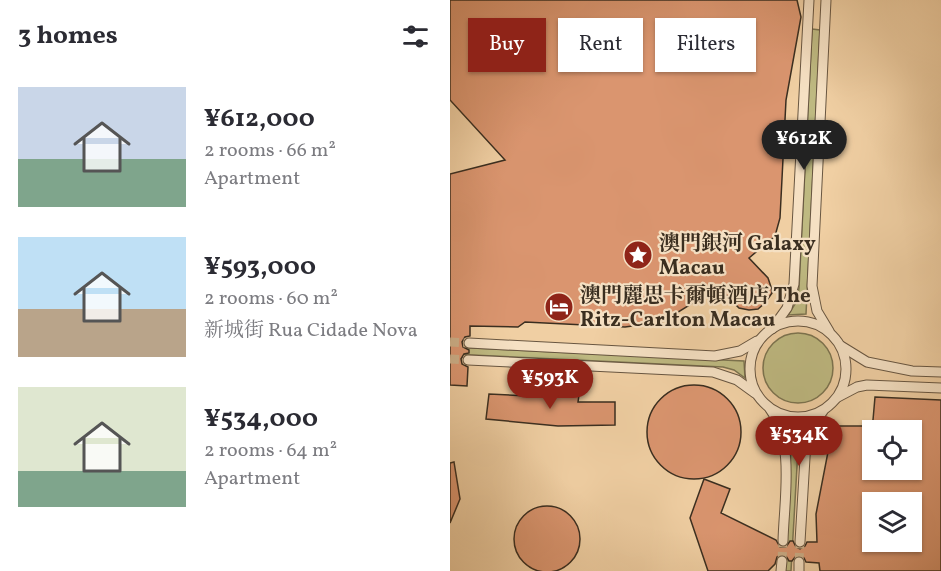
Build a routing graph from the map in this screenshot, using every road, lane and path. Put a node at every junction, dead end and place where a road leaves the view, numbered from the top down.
1 (809, 0) edge
2 (826, 0) edge
3 (772, 328) junction
4 (829, 331) junction
5 (761, 338) junction
6 (469, 343) tunnel mouth
7 (839, 345) junction
8 (468, 360) tunnel mouth
9 (912, 371) junction
10 (941, 372) edge
11 (937, 388) edge
12 (757, 394) junction
13 (836, 398) junction
14 (768, 406) junction
15 (827, 407) junction
16 (783, 541) tunnel mouth
17 (800, 542) tunnel mouth

1 - 3 street
2 - 4 street
3 - 4 street
3 - 5 street
4 - 7 street
5 - 6 street
5 - 12 street
7 - 9 street
7 - 13 street
8 - 12 street
9 - 10 street
9 - 11 street
11 - 13 street
12 - 14 street
13 - 15 street
14 - 15 street
14 - 16 street
15 - 17 street

